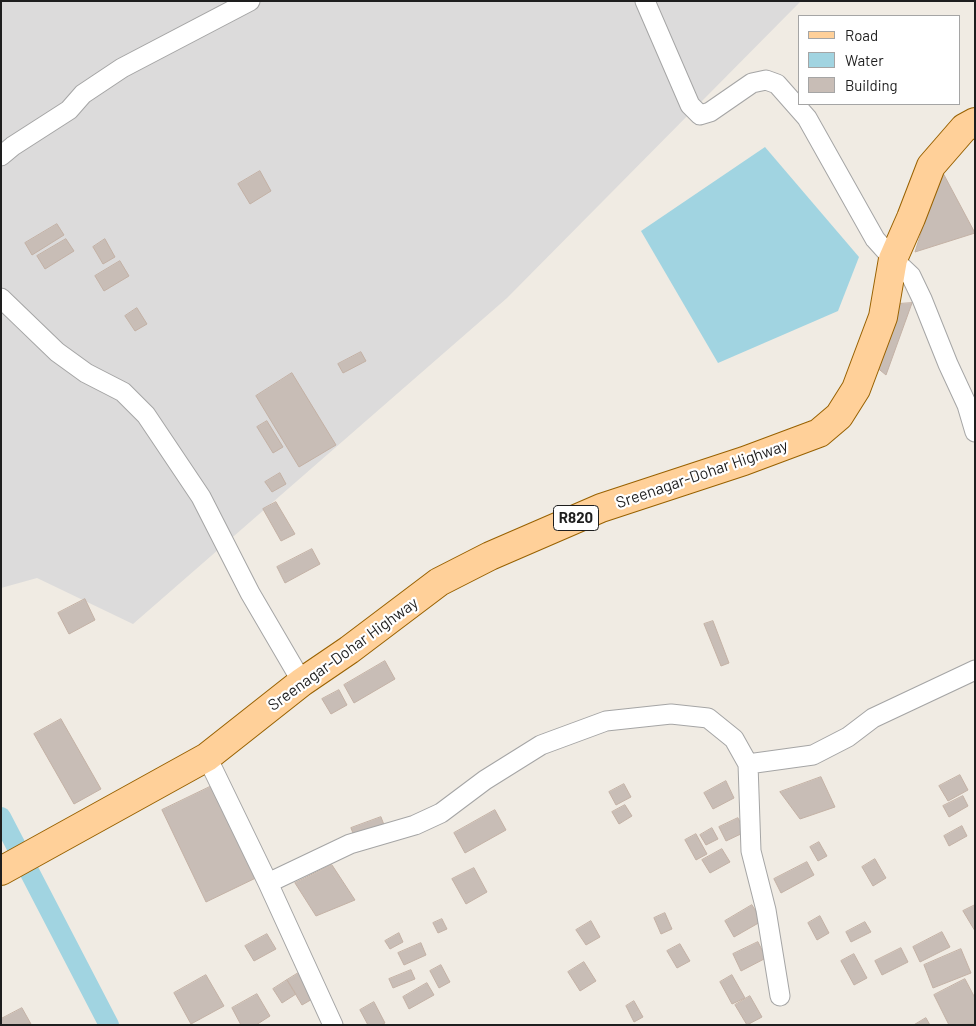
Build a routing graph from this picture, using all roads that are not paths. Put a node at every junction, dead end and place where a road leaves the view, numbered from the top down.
1 (250, 1) edge
2 (645, 1) edge
3 (975, 122) edge
4 (1, 156) edge
5 (893, 259) junction
6 (1, 298) edge
7 (975, 432) edge
8 (975, 670) edge
9 (302, 682) junction
10 (207, 757) junction
11 (748, 764) junction
12 (1, 871) edge
13 (268, 883) junction
14 (780, 996) dead end
15 (333, 1025) edge

1 - 4 street
2 - 5 street
3 - 5 main road, Sreenagar-Dohar Highway / R820
5 - 7 street
5 - 9 main road, Sreenagar-Dohar Highway / R820
6 - 9 street
8 - 11 street
9 - 10 main road, Sreenagar-Dohar Highway / R820
10 - 12 main road, Sreenagar-Dohar Highway / R820
10 - 13 street
11 - 13 street
11 - 14 street
13 - 15 street

